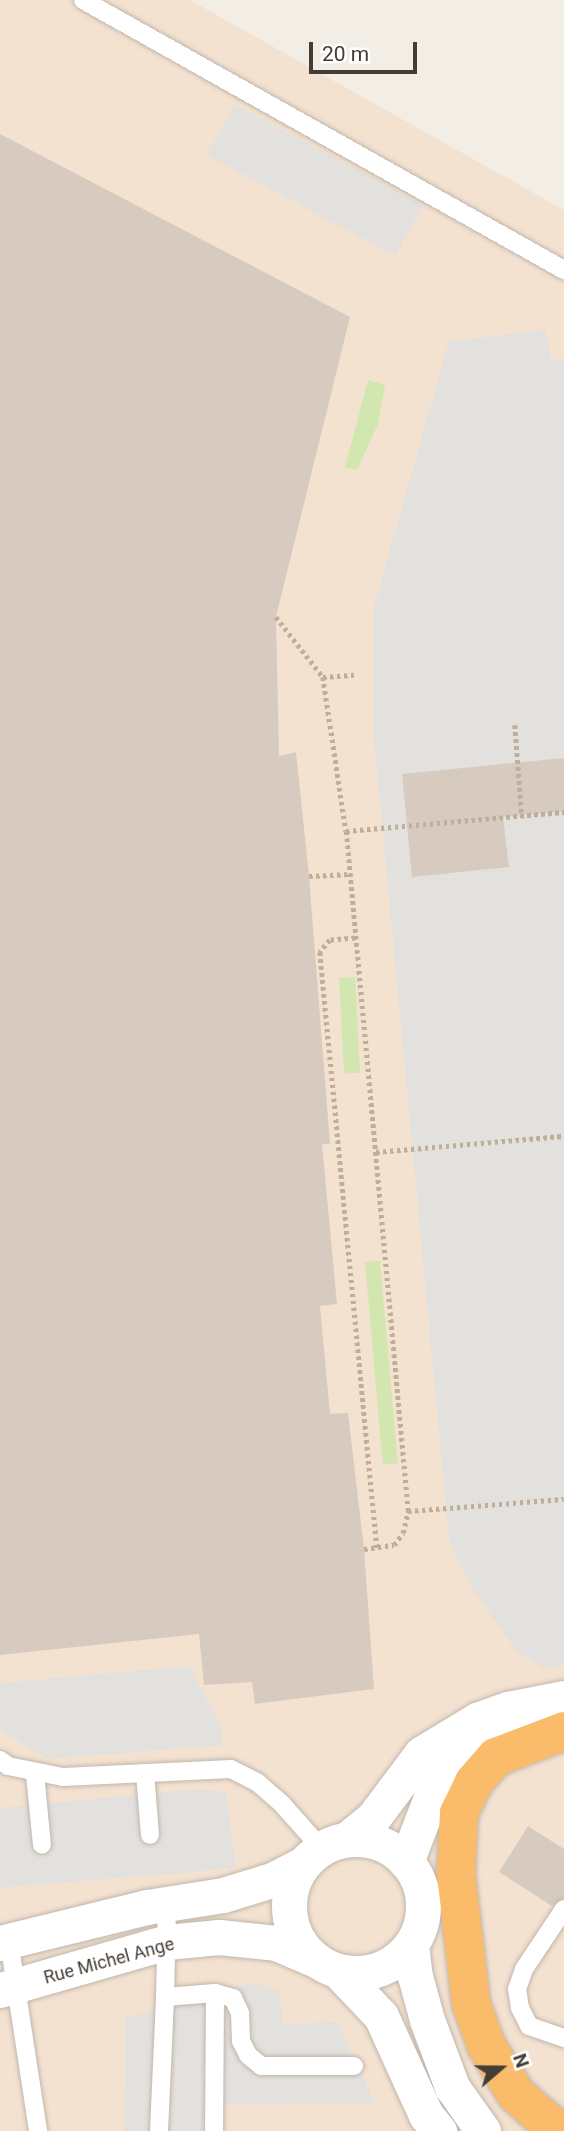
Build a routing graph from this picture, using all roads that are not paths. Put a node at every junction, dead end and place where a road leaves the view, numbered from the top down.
1 (83, 0) edge
2 (564, 270) edge
3 (564, 1698) edge
4 (564, 1730) edge
5 (0, 1760) edge
6 (35, 1773) junction
7 (145, 1773) junction
8 (150, 1835) dead end
9 (42, 1845) dead end
10 (324, 1850) junction
11 (407, 1862) junction
12 (167, 1905) junction
13 (564, 1909) edge
14 (5, 1942) edge
15 (167, 1942) junction
16 (411, 1945) junction
17 (325, 1964) junction
18 (8, 1988) edge
19 (215, 1993) junction
20 (165, 1997) junction
21 (564, 2038) edge
22 (354, 2066) dead end
23 (38, 2131) edge
24 (159, 2131) edge
25 (214, 2131) edge
26 (439, 2131) edge
27 (483, 2131) edge
28 (564, 2131) edge

1 - 2 lane
3 - 10 street
4 - 11 street
4 - 28 highway
5 - 6 lane
6 - 7 lane
6 - 9 lane
7 - 8 lane
7 - 10 lane
10 - 11 street
10 - 12 street
10 - 17 street
11 - 16 street
12 - 14 street
12 - 15 lane
13 - 21 lane
14 - 18 lane
15 - 17 street, Rue Michel Ange
15 - 18 street, Rue Michel Ange
15 - 20 lane
16 - 17 street
16 - 27 street
17 - 26 street
18 - 23 lane
19 - 20 lane
19 - 22 lane
19 - 25 lane
20 - 24 lane

